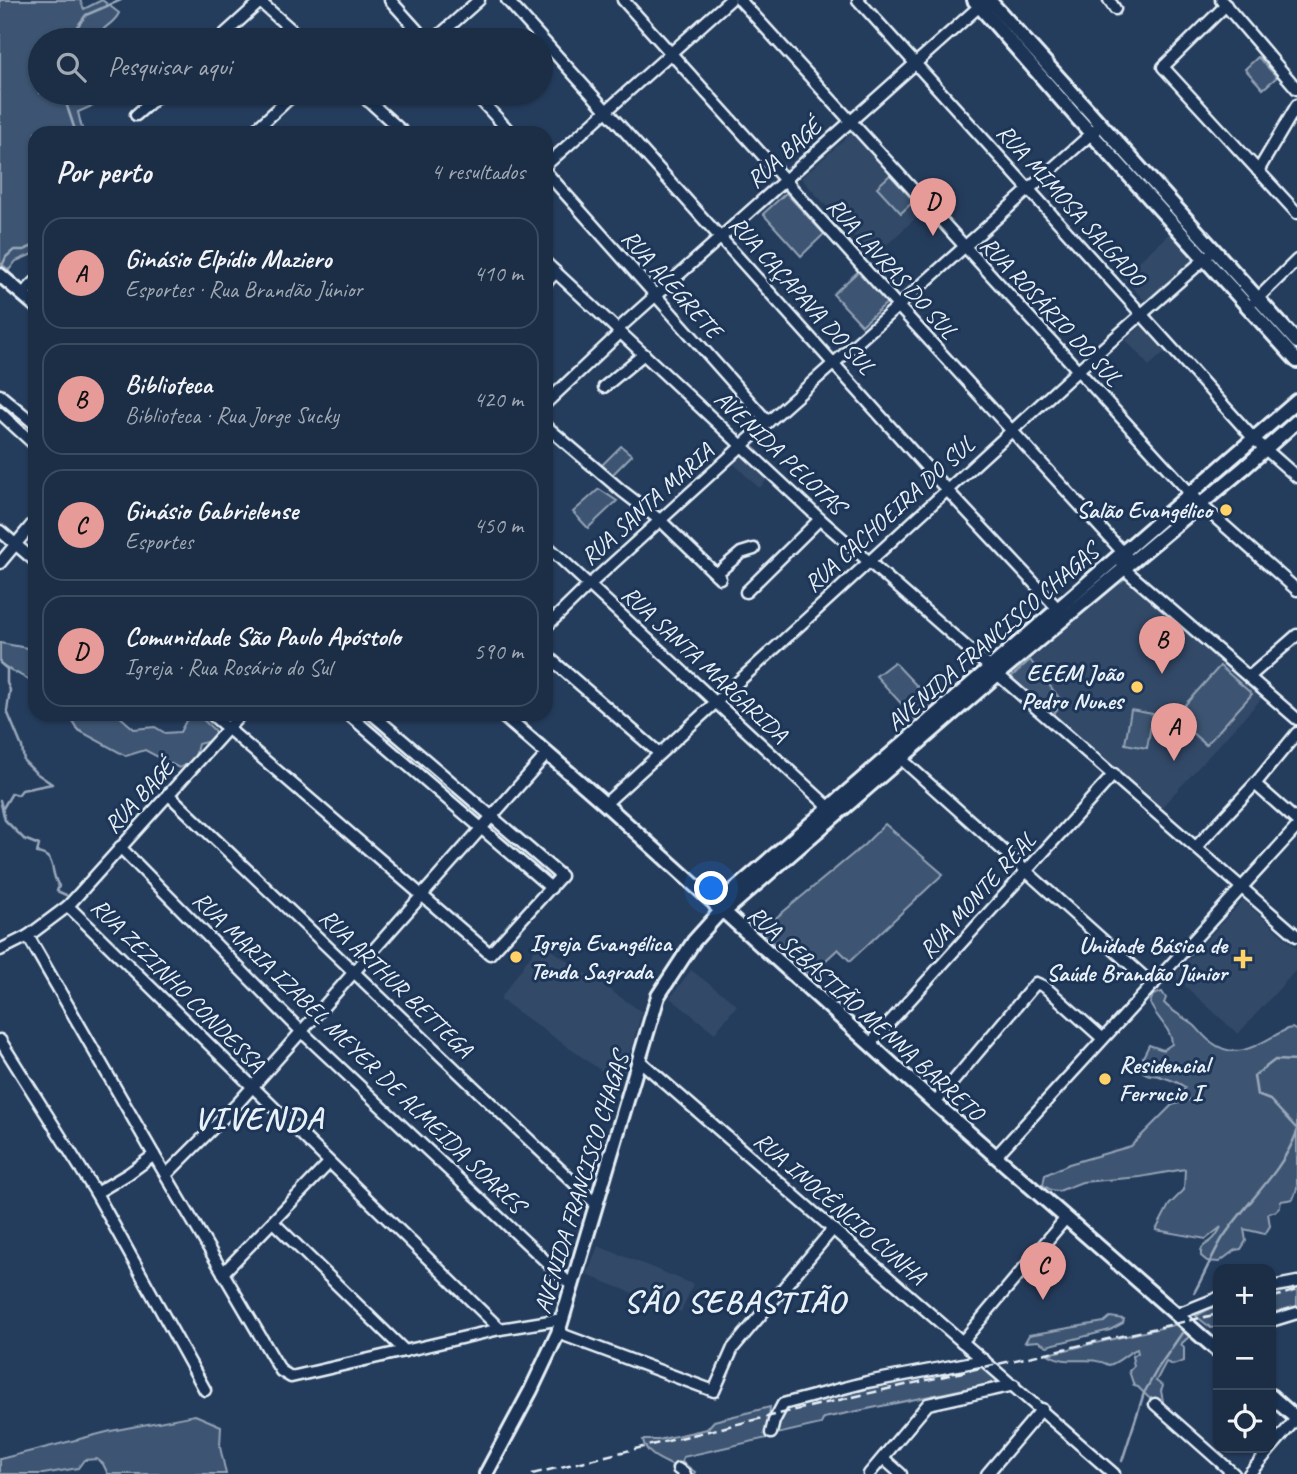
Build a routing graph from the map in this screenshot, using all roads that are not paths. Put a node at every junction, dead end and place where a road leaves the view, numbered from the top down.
1 (390, 0) edge
2 (479, 0) edge
3 (507, 0) edge
4 (623, 0) edge
5 (730, 0) edge
6 (740, 0) edge
7 (858, 0) edge
8 (259, 1) edge
9 (982, 2) edge
10 (1223, 3) edge
11 (231, 28) edge
12 (289, 28) edge
13 (415, 28) edge
14 (447, 28) edge
15 (532, 28) edge
16 (553, 52) edge
17 (670, 53) junction
18 (916, 64) junction
19 (1297, 89) edge
20 (147, 105) edge
21 (282, 105) edge
22 (373, 105) edge
23 (485, 105) edge
24 (1297, 105) edge
25 (607, 112) junction
26 (136, 115) dead end
27 (851, 121) junction
28 (394, 124) edge
29 (260, 126) edge
30 (505, 126) edge
31 (1096, 130) junction
32 (553, 159) edge
33 (1258, 172) junction
34 (553, 180) edge
35 (786, 180) junction
36 (1028, 189) junction
37 (1297, 213) edge
38 (722, 237) junction
39 (964, 247) junction
40 (1209, 255) junction
41 (1297, 260) edge
42 (553, 270) edge
43 (556, 272) junction
44 (0, 275) edge
45 (553, 275) edge
46 (28, 289) edge
47 (23, 294) junction
48 (655, 296) junction
49 (28, 299) edge
50 (1253, 304) junction
51 (898, 306) junction
52 (1142, 314) junction
53 (619, 331) junction
54 (1297, 342) edge
55 (644, 354) junction
56 (1297, 361) edge
57 (834, 364) junction
58 (1077, 371) junction
59 (604, 387) dead end
60 (0, 395) edge
61 (553, 396) edge
62 (1297, 401) edge
63 (0, 413) edge
64 (28, 418) edge
65 (1297, 421) edge
66 (768, 422) junction
67 (553, 432) edge
68 (1012, 432) junction
69 (28, 439) edge
70 (1254, 439) junction
71 (744, 446) junction
72 (1264, 450) junction
73 (1297, 477) edge
74 (947, 490) junction
75 (1191, 494) junction
76 (1200, 505) junction
77 (820, 519) junction
78 (661, 521) junction
79 (28, 529) edge
80 (0, 531) edge
81 (16, 544) junction
82 (754, 549) dead end
83 (553, 552) edge
84 (28, 555) edge
85 (1124, 560) junction
86 (868, 562) junction
87 (0, 563) edge
88 (589, 585) junction
89 (1297, 590) edge
90 (746, 592) dead end
91 (1062, 613) junction
92 (553, 620) edge
93 (1297, 635) edge
94 (553, 661) edge
95 (994, 671) junction
96 (1249, 677) junction
97 (715, 701) junction
98 (1297, 719) edge
99 (219, 721) edge
100 (235, 721) edge
101 (356, 721) edge
102 (380, 721) edge
103 (510, 721) edge
104 (228, 729) junction
105 (1297, 733) edge
106 (659, 753) junction
107 (547, 754) junction
108 (897, 755) junction
109 (421, 756) junction
110 (411, 768) junction
111 (1114, 774) junction
112 (1255, 784) junction
113 (169, 794) junction
114 (605, 804) junction
115 (832, 811) junction
116 (491, 816) junction
117 (1297, 821) edge
118 (1297, 827) edge
119 (481, 828) junction
120 (120, 847) junction
121 (1196, 847) junction
122 (1028, 870) junction
123 (1242, 887) junction
124 (551, 888) junction
125 (422, 896) junction
126 (68, 906) junction
127 (720, 910) junction
128 (28, 936) junction
129 (1297, 936) edge
130 (0, 950) edge
131 (355, 973) junction
132 (1153, 985) junction
133 (302, 1032) junction
134 (1102, 1038) junction
135 (0, 1040) edge
136 (870, 1044) junction
137 (639, 1061) junction
138 (252, 1087) junction
139 (935, 1103) junction
140 (154, 1155) junction
141 (996, 1156) junction
142 (329, 1163) junction
143 (167, 1174) junction
144 (96, 1193) junction
145 (595, 1203) junction
146 (1066, 1218) junction
147 (273, 1222) junction
148 (833, 1229) junction
149 (223, 1273) junction
150 (1297, 1282) edge
151 (570, 1285) junction
152 (1276, 1286) edge
153 (1213, 1300) edge
154 (1297, 1313) edge
155 (1178, 1314) junction
156 (562, 1319) junction
157 (1276, 1319) edge
158 (500, 1329) junction
159 (558, 1333) junction
160 (1212, 1338) edge
161 (962, 1342) junction
162 (405, 1351) junction
163 (984, 1360) junction
164 (1014, 1385) junction
165 (205, 1390) dead end
166 (1276, 1400) edge
167 (1155, 1404) dead end
168 (1042, 1409) junction
169 (1297, 1419) edge
170 (771, 1433) dead end
171 (883, 1458) junction
172 (1108, 1472) edge
173 (486, 1474) edge
174 (869, 1474) edge
175 (901, 1474) edge
176 (987, 1474) edge
177 (1234, 1474) edge
178 (1249, 1474) edge

1 - 13 street
2 - 14 street
3 - 15 street, RUA CAÇAPAVA DO SUL
4 - 17 street, RUA LAVRAS DO SUL
5 - 17 street
6 - 27 street, RUA ROSÁRIO DO SUL
7 - 18 street, RUA MIMOSA SALGADO
8 - 11 street
8 - 12 street
9 - 18 street, RUA BAGÉ
9 - 31 main road
10 - 19 street
10 - 33 street
16 - 25 street, RUA CAÇAPAVA DO SUL
17 - 25 street
17 - 35 street, RUA LAVRAS DO SUL
18 - 27 street, RUA BAGÉ
18 - 36 street, RUA MIMOSA SALGADO
20 - 26 street
21 - 29 street
22 - 28 street
23 - 30 street
24 - 33 street
25 - 32 street
25 - 38 street, RUA CAÇAPAVA DO SUL
27 - 35 street, RUA BAGÉ
27 - 39 street, RUA ROSÁRIO DO SUL
31 - 36 street, RUA SANTA MARIA
31 - 40 main road
33 - 37 street
34 - 48 street, RUA ALEGRETE
35 - 38 street, RUA BAGÉ
35 - 51 street, RUA LAVRAS DO SUL
36 - 39 street, RUA SANTA MARIA
36 - 52 street, RUA MIMOSA SALGADO
38 - 48 street, RUA BAGÉ
38 - 57 street, RUA CAÇAPAVA DO SUL
39 - 51 street, RUA SANTA MARIA
39 - 58 street, RUA ROSÁRIO DO SUL
40 - 50 main road
40 - 52 street, RUA CACHOEIRA DO SUL
41 - 50 street
42 - 43 street, AVENIDA PELOTAS
43 - 45 street
43 - 53 street, AVENIDA PELOTAS
44 - 47 main road
46 - 47 street
47 - 49 main road
48 - 53 street, RUA BAGÉ
48 - 66 street, RUA ALEGRETE
50 - 54 main road
50 - 56 main road
51 - 57 street, RUA SANTA MARIA
51 - 68 street, RUA LAVRAS DO SUL
52 - 58 street, RUA CACHOEIRA DO SUL
52 - 70 street, RUA MIMOSA SALGADO
53 - 55 street, AVENIDA PELOTAS
53 - 61 street, RUA BAGÉ
55 - 59 street
55 - 71 street, AVENIDA PELOTAS
57 - 66 street, RUA SANTA MARIA
57 - 74 street, RUA CAÇAPAVA DO SUL
58 - 68 street, RUA CACHOEIRA DO SUL
58 - 75 street, RUA ROSÁRIO DO SUL
60 - 64 street
62 - 70 main road, AVENIDA FRANCISCO CHAGAS
63 - 69 street
65 - 72 main road, AVENIDA FRANCISCO CHAGAS
66 - 71 street, RUA SANTA MARIA
67 - 78 street
68 - 74 street, RUA CACHOEIRA DO SUL
68 - 85 street, RUA LAVRAS DO SUL
70 - 72 street, RUA MIMOSA SALGADO
70 - 75 main road, AVENIDA FRANCISCO CHAGAS
71 - 77 street, AVENIDA PELOTAS
71 - 78 street, RUA SANTA MARIA
72 - 73 street, RUA MIMOSA SALGADO
72 - 76 main road, AVENIDA FRANCISCO CHAGAS
74 - 86 street, RUA CACHOEIRA DO SUL
74 - 91 street, RUA CAÇAPAVA DO SUL
75 - 76 street, RUA ROSÁRIO DO SUL
75 - 85 main road, AVENIDA FRANCISCO CHAGAS
76 - 85 main road, AVENIDA FRANCISCO CHAGAS
76 - 89 street, RUA ROSÁRIO DO SUL
77 - 86 street, AVENIDA PELOTAS
77 - 90 street
78 - 82 street
78 - 88 street, RUA SANTA MARIA
79 - 81 street
80 - 81 street
81 - 84 street
81 - 87 street
83 - 88 street, RUA SANTA MARGARIDA
85 - 91 main road, AVENIDA FRANCISCO CHAGAS
85 - 96 street, RUA LAVRAS DO SUL
86 - 95 street, AVENIDA PELOTAS
86 - 97 street, RUA CACHOEIRA DO SUL
88 - 92 street, RUA SANTA MARIA
88 - 97 street, RUA SANTA MARGARIDA
91 - 95 main road, AVENIDA FRANCISCO CHAGAS
93 - 96 street
94 - 106 street
95 - 108 main road, AVENIDA FRANCISCO CHAGAS
95 - 111 street, AVENIDA PELOTAS
96 - 98 street, RUA LAVRAS DO SUL
97 - 106 street, RUA CACHOEIRA DO SUL
97 - 115 street, RUA SANTA MARGARIDA
99 - 104 street
100 - 104 street, RUA BAGÉ
101 - 110 street
102 - 109 street
103 - 107 main road, RUA SEBASTIÃO MENNA BARRETO
104 - 113 street, RUA BAGÉ
104 - 125 street
105 - 112 street
106 - 114 street, RUA CACHOEIRA DO SUL
107 - 114 main road, RUA SEBASTIÃO MENNA BARRETO
107 - 116 street
108 - 115 main road, AVENIDA FRANCISCO CHAGAS
108 - 122 street
109 - 110 street
109 - 116 street
110 - 119 street
111 - 121 street, AVENIDA PELOTAS
111 - 122 street, RUA MONTE REAL
112 - 117 street
112 - 121 street
113 - 120 street, RUA BAGÉ
113 - 131 street, RUA ARTHUR BETTEGA
114 - 127 main road, RUA SEBASTIÃO MENNA BARRETO
115 - 127 main road, AVENIDA FRANCISCO CHAGAS
116 - 119 street
116 - 124 street
118 - 123 street
119 - 124 street
119 - 125 street
120 - 126 street, RUA BAGÉ
120 - 133 street, RUA MARIA IZABEL MEYER DE ALMEIDA SOARES
121 - 123 street, AVENIDA PELOTAS
122 - 132 street
122 - 136 street, RUA MONTE REAL
123 - 129 street, AVENIDA PELOTAS
123 - 132 street
124 - 125 street
125 - 131 street
126 - 128 street, RUA BAGÉ
126 - 138 street, RUA ZEZINHO CONDESSA
127 - 136 main road, RUA SEBASTIÃO MENNA BARRETO
127 - 137 main road, AVENIDA FRANCISCO CHAGAS
128 - 130 street, RUA BAGÉ
128 - 140 street
131 - 133 street
131 - 145 street, RUA ARTHUR BETTEGA
132 - 134 street
133 - 138 street
133 - 151 street, RUA MARIA IZABEL MEYER DE ALMEIDA SOARES
134 - 139 street
134 - 141 street
135 - 144 street
136 - 139 main road, RUA SEBASTIÃO MENNA BARRETO
137 - 145 main road, AVENIDA FRANCISCO CHAGAS
137 - 148 street, RUA INOCÊNCIO CUNHA
138 - 142 street, RUA ZEZINHO CONDESSA
138 - 143 street
139 - 141 main road, RUA SEBASTIÃO MENNA BARRETO
140 - 143 street
140 - 144 street
141 - 146 main road, RUA SEBASTIÃO MENNA BARRETO
142 - 147 street
142 - 158 street, RUA ZEZINHO CONDESSA
143 - 149 street
144 - 165 street
145 - 151 main road, AVENIDA FRANCISCO CHAGAS
146 - 155 main road, RUA SEBASTIÃO MENNA BARRETO
146 - 161 street
147 - 149 street
147 - 162 street
148 - 159 street
148 - 161 street, RUA INOCÊNCIO CUNHA
149 - 162 street
150 - 152 street
151 - 156 main road, AVENIDA FRANCISCO CHAGAS
153 - 155 street
154 - 157 street
155 - 160 main road, RUA SEBASTIÃO MENNA BARRETO
156 - 158 street
156 - 159 main road, AVENIDA FRANCISCO CHAGAS
158 - 162 street
159 - 173 main road, AVENIDA FRANCISCO CHAGAS
161 - 163 street, RUA INOCÊNCIO CUNHA
163 - 164 street, RUA INOCÊNCIO CUNHA
163 - 170 street
164 - 168 street, RUA INOCÊNCIO CUNHA
164 - 171 street
166 - 169 main road
167 - 177 street
168 - 172 street, RUA INOCÊNCIO CUNHA
168 - 176 street
169 - 178 street
171 - 174 street
171 - 175 street

